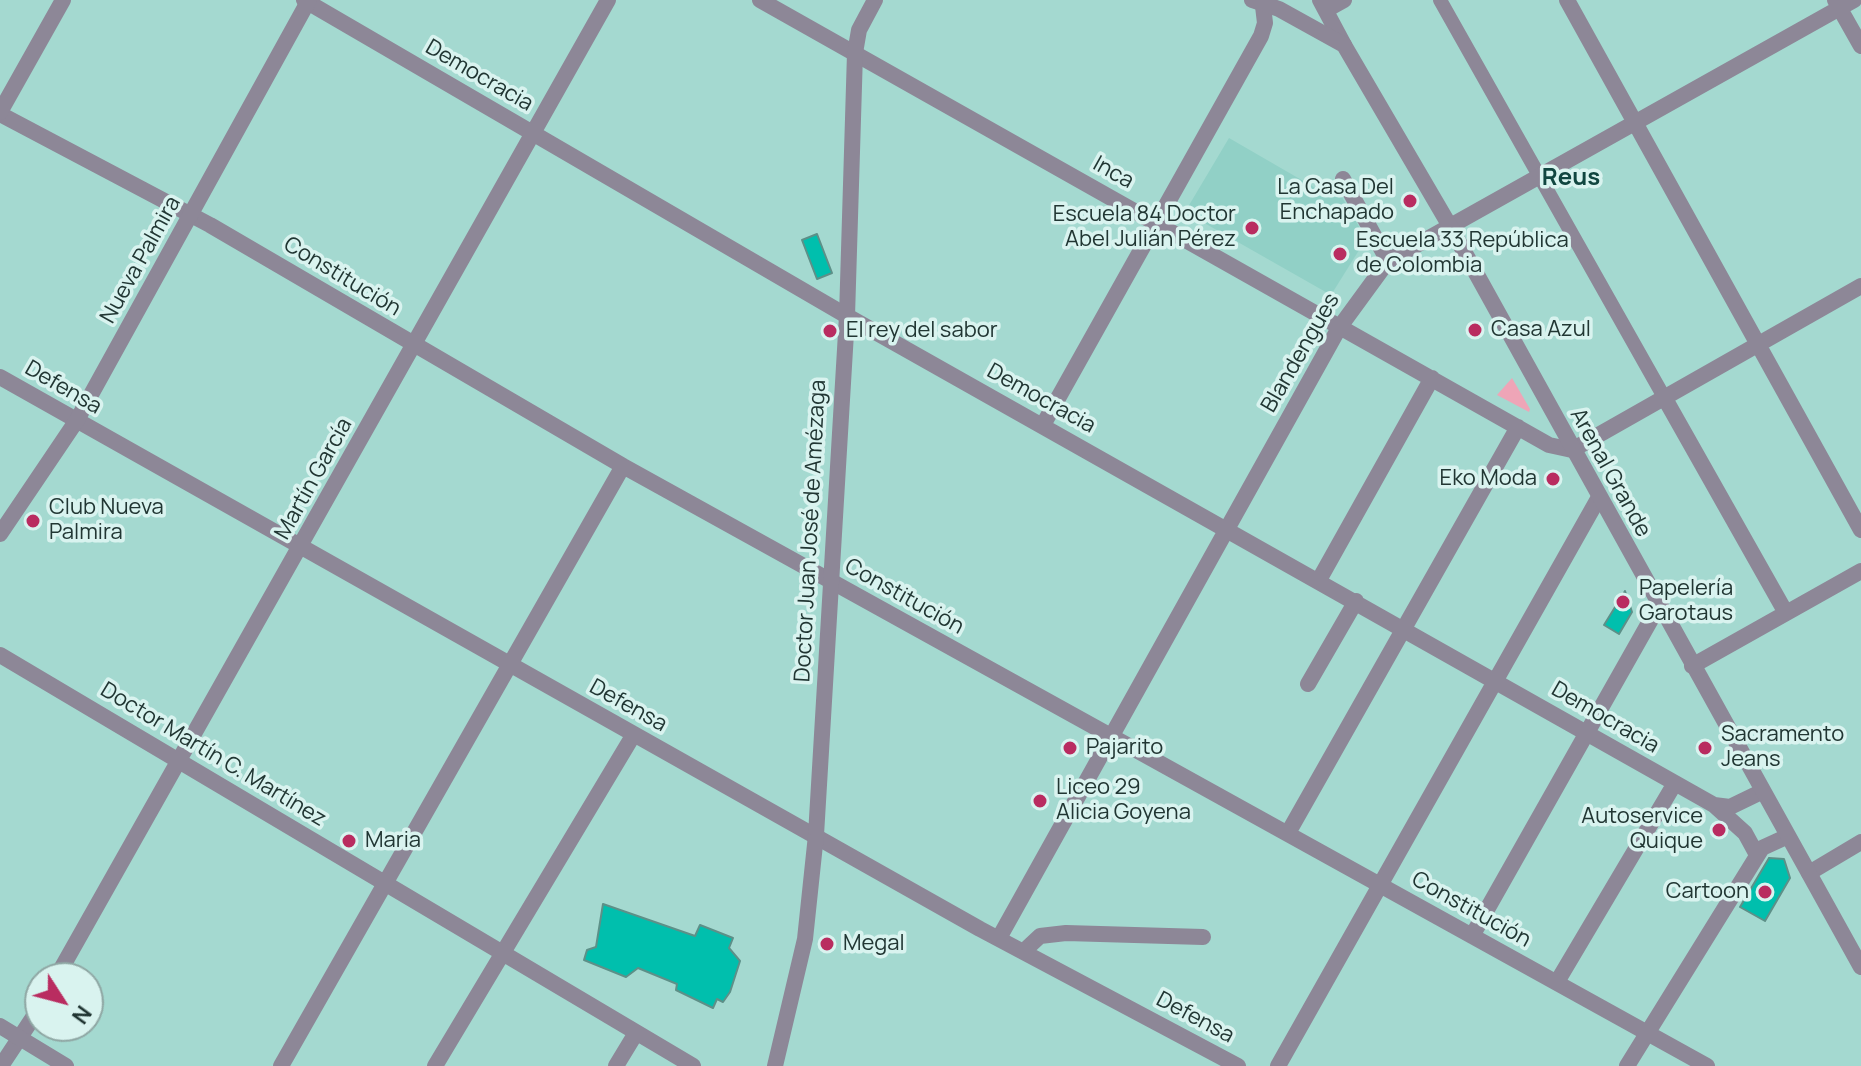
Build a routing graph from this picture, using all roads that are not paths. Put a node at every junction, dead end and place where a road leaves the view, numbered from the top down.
1 (63, 0) edge
2 (608, 0) edge
3 (760, 0) edge
4 (875, 0) edge
5 (1344, 0) edge
6 (1440, 0) edge
7 (1567, 0) edge
8 (307, 1) edge
9 (1257, 3) edge
10 (1842, 3) edge
11 (1323, 5) edge
12 (1344, 45) junction
13 (1861, 46) edge
14 (855, 53) junction
15 (0, 113) edge
16 (1636, 124) junction
17 (534, 134) junction
18 (1540, 178) junction
19 (1343, 179) dead end
20 (192, 214) junction
21 (1155, 221) junction
22 (1451, 228) junction
23 (1388, 261) junction
24 (1860, 289) edge
25 (847, 316) junction
26 (1339, 328) junction
27 (1759, 342) junction
28 (414, 346) junction
29 (0, 377) edge
30 (1432, 378) junction
31 (1664, 397) junction
32 (77, 420) junction
33 (1043, 425) junction
34 (1518, 427) junction
35 (1572, 450) junction
36 (623, 466) junction
37 (1598, 499) junction
38 (1228, 529) junction
39 (1861, 530) edge
40 (0, 534) edge
41 (301, 548) junction
42 (1861, 571) edge
43 (1319, 580) junction
44 (830, 581) junction
45 (1356, 601) junction
46 (1658, 607) junction
47 (1786, 613) junction
48 (1404, 628) junction
49 (0, 655) edge
50 (508, 664) junction
51 (1692, 666) junction
52 (1496, 681) junction
53 (1308, 684) dead end
54 (1586, 732) junction
55 (634, 734) junction
56 (1110, 737) junction
57 (177, 760) junction
58 (1675, 783) junction
59 (1761, 792) junction
60 (1714, 805) junction
61 (1288, 833) junction
62 (816, 835) junction
63 (1786, 837) junction
64 (1861, 842) edge
65 (1757, 855) junction
66 (1809, 873) junction
67 (384, 882) junction
68 (1380, 886) junction
69 (1472, 936) junction
70 (1203, 937) dead end
71 (999, 938) junction
72 (1024, 951) junction
73 (504, 952) junction
74 (65, 962) edge
75 (1861, 967) edge
76 (1557, 982) junction
77 (0, 1026) edge
78 (24, 1029) edge
79 (636, 1033) junction
80 (1646, 1033) junction
81 (18, 1037) junction
82 (1, 1066) edge
83 (66, 1066) edge
84 (281, 1066) edge
85 (435, 1066) edge
86 (616, 1066) edge
87 (693, 1066) edge
88 (775, 1066) edge
89 (1238, 1066) edge
90 (1278, 1066) edge
91 (1627, 1066) edge
92 (1707, 1066) edge

1 - 15 street
2 - 17 street, Martín García
3 - 14 street, Inca
4 - 14 street, Doctor Juan José de Amézaga
5 - 11 street
6 - 18 street
7 - 16 street
8 - 17 street, Democracia
8 - 20 street, Nueva Palmira
9 - 12 street
9 - 21 street
10 - 13 street
10 - 16 street, Blandengues
11 - 12 street, Arenal Grande
12 - 22 street, Arenal Grande
14 - 21 street, Inca
14 - 25 street, Doctor Juan José de Amézaga
15 - 20 street, Constitución
16 - 18 street, Blandengues
16 - 27 street
17 - 25 street, Democracia
17 - 28 street, Martín García
18 - 22 street, Blandengues
18 - 31 street
19 - 23 street
20 - 28 street, Constitución
20 - 32 street, Nueva Palmira
21 - 26 street, Inca
21 - 33 street
22 - 23 street, Blandengues
22 - 35 street, Arenal Grande
23 - 26 street, Blandengues
24 - 27 street
25 - 33 street, Democracia
25 - 44 street, Doctor Juan José de Amézaga
26 - 30 street, Inca
26 - 38 street, Blandengues
27 - 31 street
27 - 39 street
28 - 36 street, Constitución
28 - 41 street, Martín García
29 - 32 street, Defensa
30 - 34 street, Inca
30 - 43 street
31 - 35 street
31 - 47 street
32 - 40 street, Nueva Palmira
32 - 41 street, Defensa
33 - 38 street, Democracia
34 - 35 street, Inca
34 - 48 street
35 - 37 street, Arenal Grande
36 - 44 street, Constitución
36 - 50 street
37 - 46 street, Arenal Grande
37 - 52 street
38 - 43 street, Democracia
38 - 56 street, Blandengues
41 - 50 street, Defensa
41 - 57 street, Martín García
42 - 47 street
43 - 45 street, Democracia
44 - 56 street, Constitución
44 - 62 street, Doctor Juan José de Amézaga
45 - 48 street, Democracia
45 - 53 street
46 - 51 street, Arenal Grande
46 - 54 street
47 - 51 street
48 - 52 street, Democracia
48 - 61 street
49 - 57 street, Doctor Martín C. Martínez
50 - 55 street, Defensa
50 - 67 street
51 - 59 street, Arenal Grande
52 - 54 street, Democracia
52 - 68 street
54 - 58 street, Democracia
54 - 69 street
55 - 62 street, Defensa
55 - 73 street
56 - 61 street, Constitución
56 - 71 street, Blandengues
57 - 67 street, Doctor Martín C. Martínez
57 - 74 street, Martín García
58 - 60 street, Democracia
58 - 76 street
59 - 60 street
59 - 63 street, Arenal Grande
60 - 65 street, Democracia
61 - 68 street, Constitución
62 - 71 street, Defensa
62 - 88 street, Doctor Juan José de Amézaga
63 - 65 street
63 - 66 street, Arenal Grande
64 - 66 street
65 - 80 street
66 - 75 street, Arenal Grande
67 - 73 street, Doctor Martín C. Martínez
67 - 84 street
68 - 69 street, Constitución
68 - 90 street
69 - 76 street, Constitución
70 - 72 street
71 - 72 street, Defensa
72 - 89 street, Defensa
73 - 79 street, Doctor Martín C. Martínez
73 - 85 street
76 - 80 street, Constitución
77 - 81 street
78 - 81 street
79 - 86 street
79 - 87 street, Doctor Martín C. Martínez
80 - 91 street
80 - 92 street, Constitución
81 - 82 street
81 - 83 street

